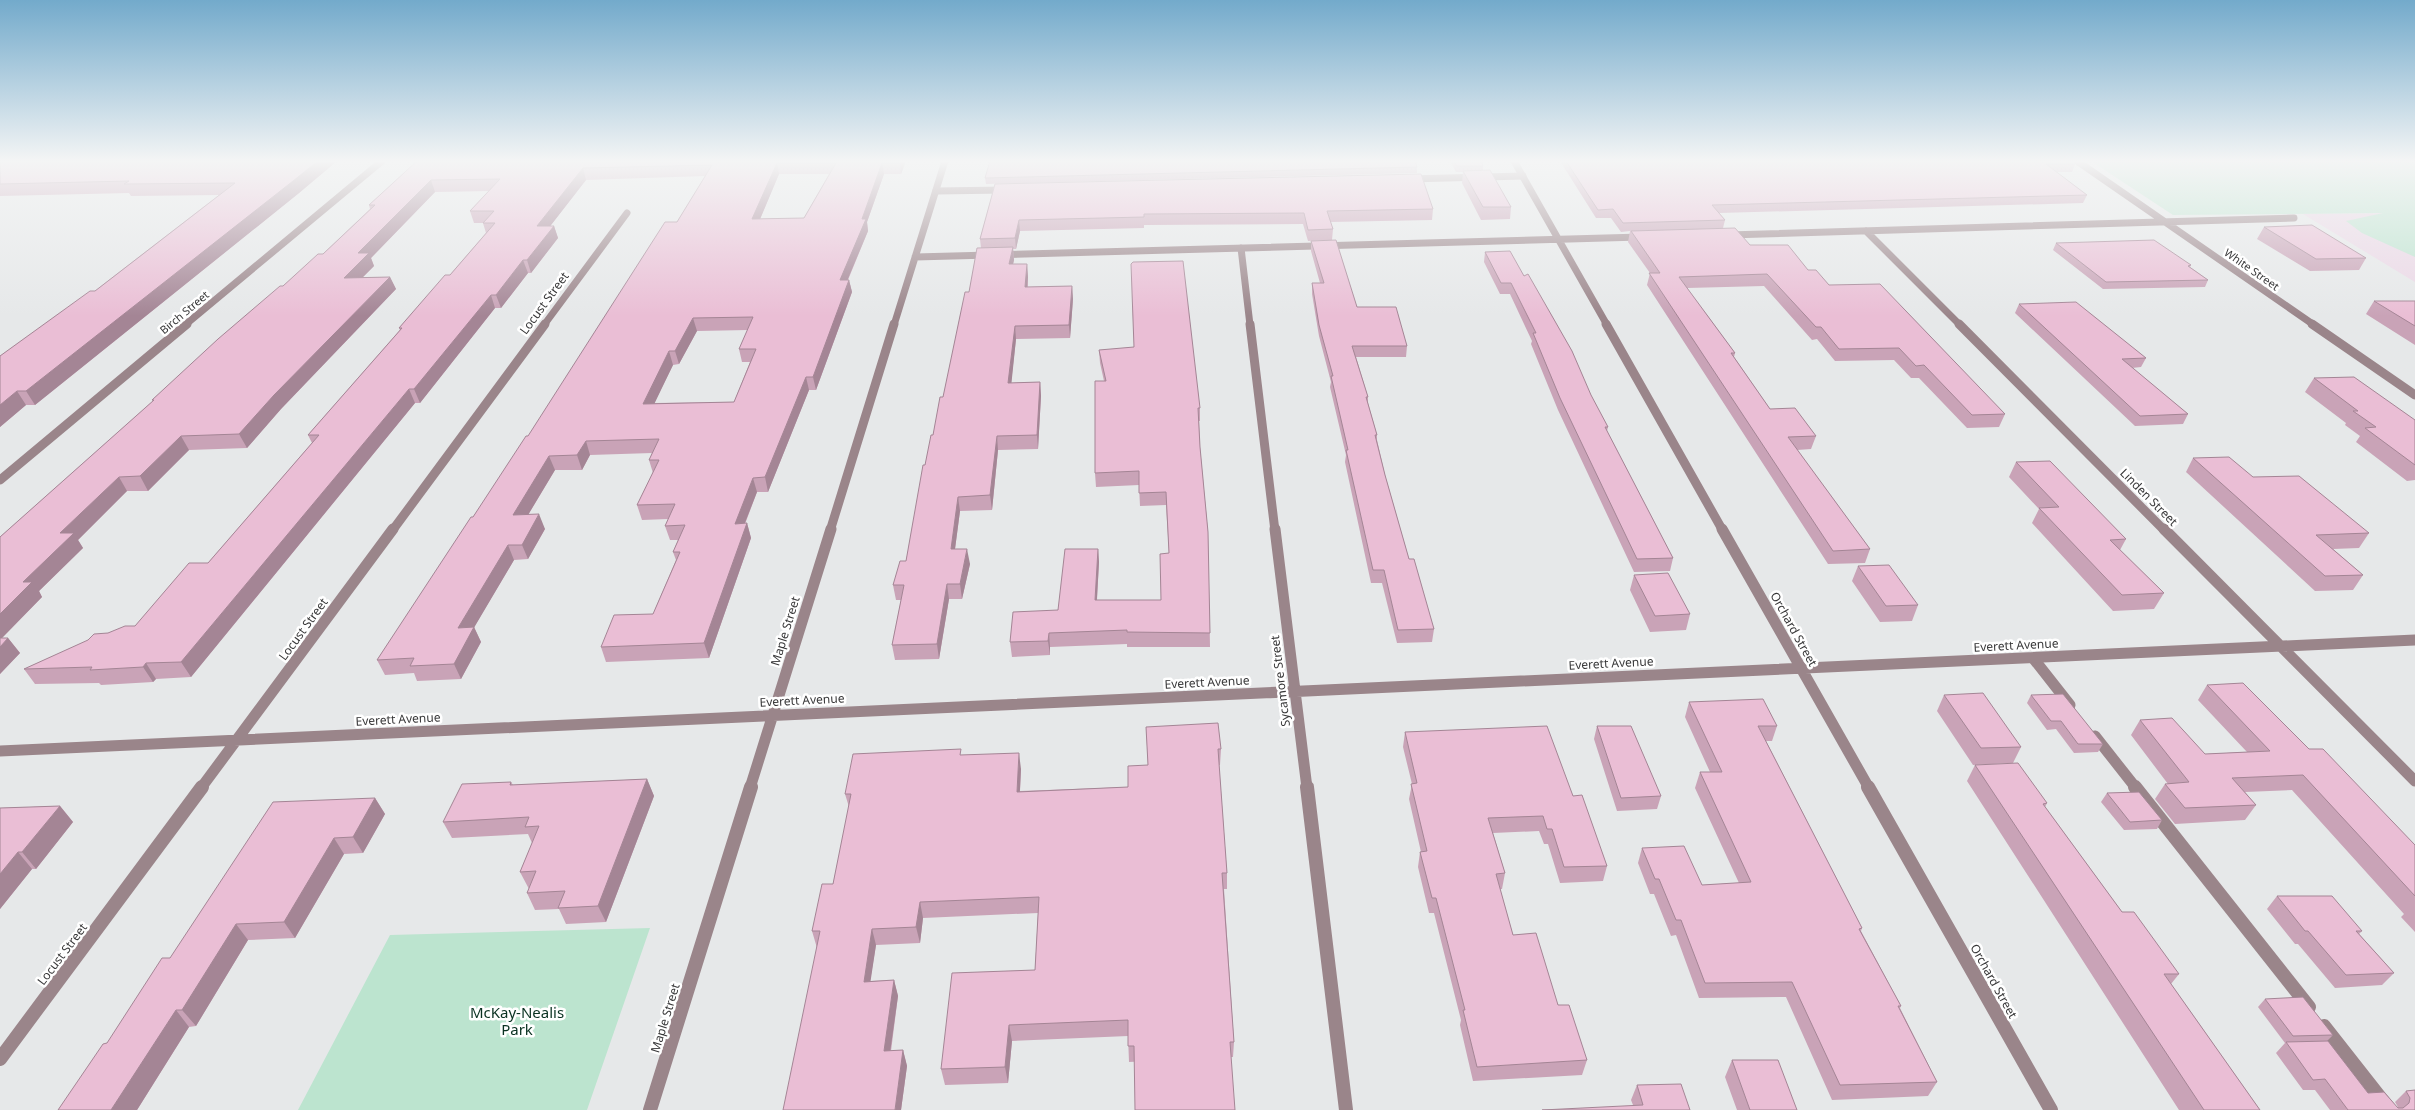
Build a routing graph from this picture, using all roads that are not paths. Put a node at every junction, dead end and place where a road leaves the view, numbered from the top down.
1 (320, 213) edge
2 (627, 213) dead end
3 (930, 213) edge
4 (1544, 213) edge
5 (2151, 213) edge
6 (2294, 218) dead end
7 (2163, 221) junction
8 (1866, 231) junction
9 (1717, 235) edge
10 (1648, 237) edge
11 (1559, 239) junction
12 (1241, 248) junction
13 (916, 257) junction
14 (2415, 395) edge
15 (0, 480) edge
16 (2415, 640) edge
17 (2280, 647) junction
18 (2033, 658) junction
19 (1801, 668) junction
20 (1295, 691) junction
21 (2076, 712) edge
22 (773, 715) junction
23 (2089, 728) edge
24 (238, 740) junction
25 (0, 751) edge
26 (2415, 781) edge
27 (0, 1059) edge
28 (650, 1110) edge
29 (1346, 1110) edge
30 (2051, 1110) edge
31 (2390, 1110) edge

1 - 15 street, Birch Street
2 - 24 street, Locust Street
3 - 13 street, Maple Street
4 - 11 street, Orchard Street
5 - 7 street, White Street
6 - 7 street
7 - 8 street
7 - 14 street, White Street
8 - 9 street
8 - 17 street, Linden Street
10 - 11 street
11 - 12 street
11 - 19 street, Orchard Street
12 - 13 street
12 - 20 street, Sycamore Street
13 - 22 street, Maple Street
16 - 17 street, Everett Avenue
17 - 18 street, Everett Avenue
17 - 26 street, Linden Street
18 - 19 street, Everett Avenue
18 - 21 street
19 - 20 street, Everett Avenue
19 - 30 street, Orchard Street
20 - 22 street, Everett Avenue
20 - 29 street, Sycamore Street
22 - 24 street, Everett Avenue
22 - 28 street, Maple Street
23 - 31 street
24 - 25 street, Everett Avenue
24 - 27 street, Locust Street

